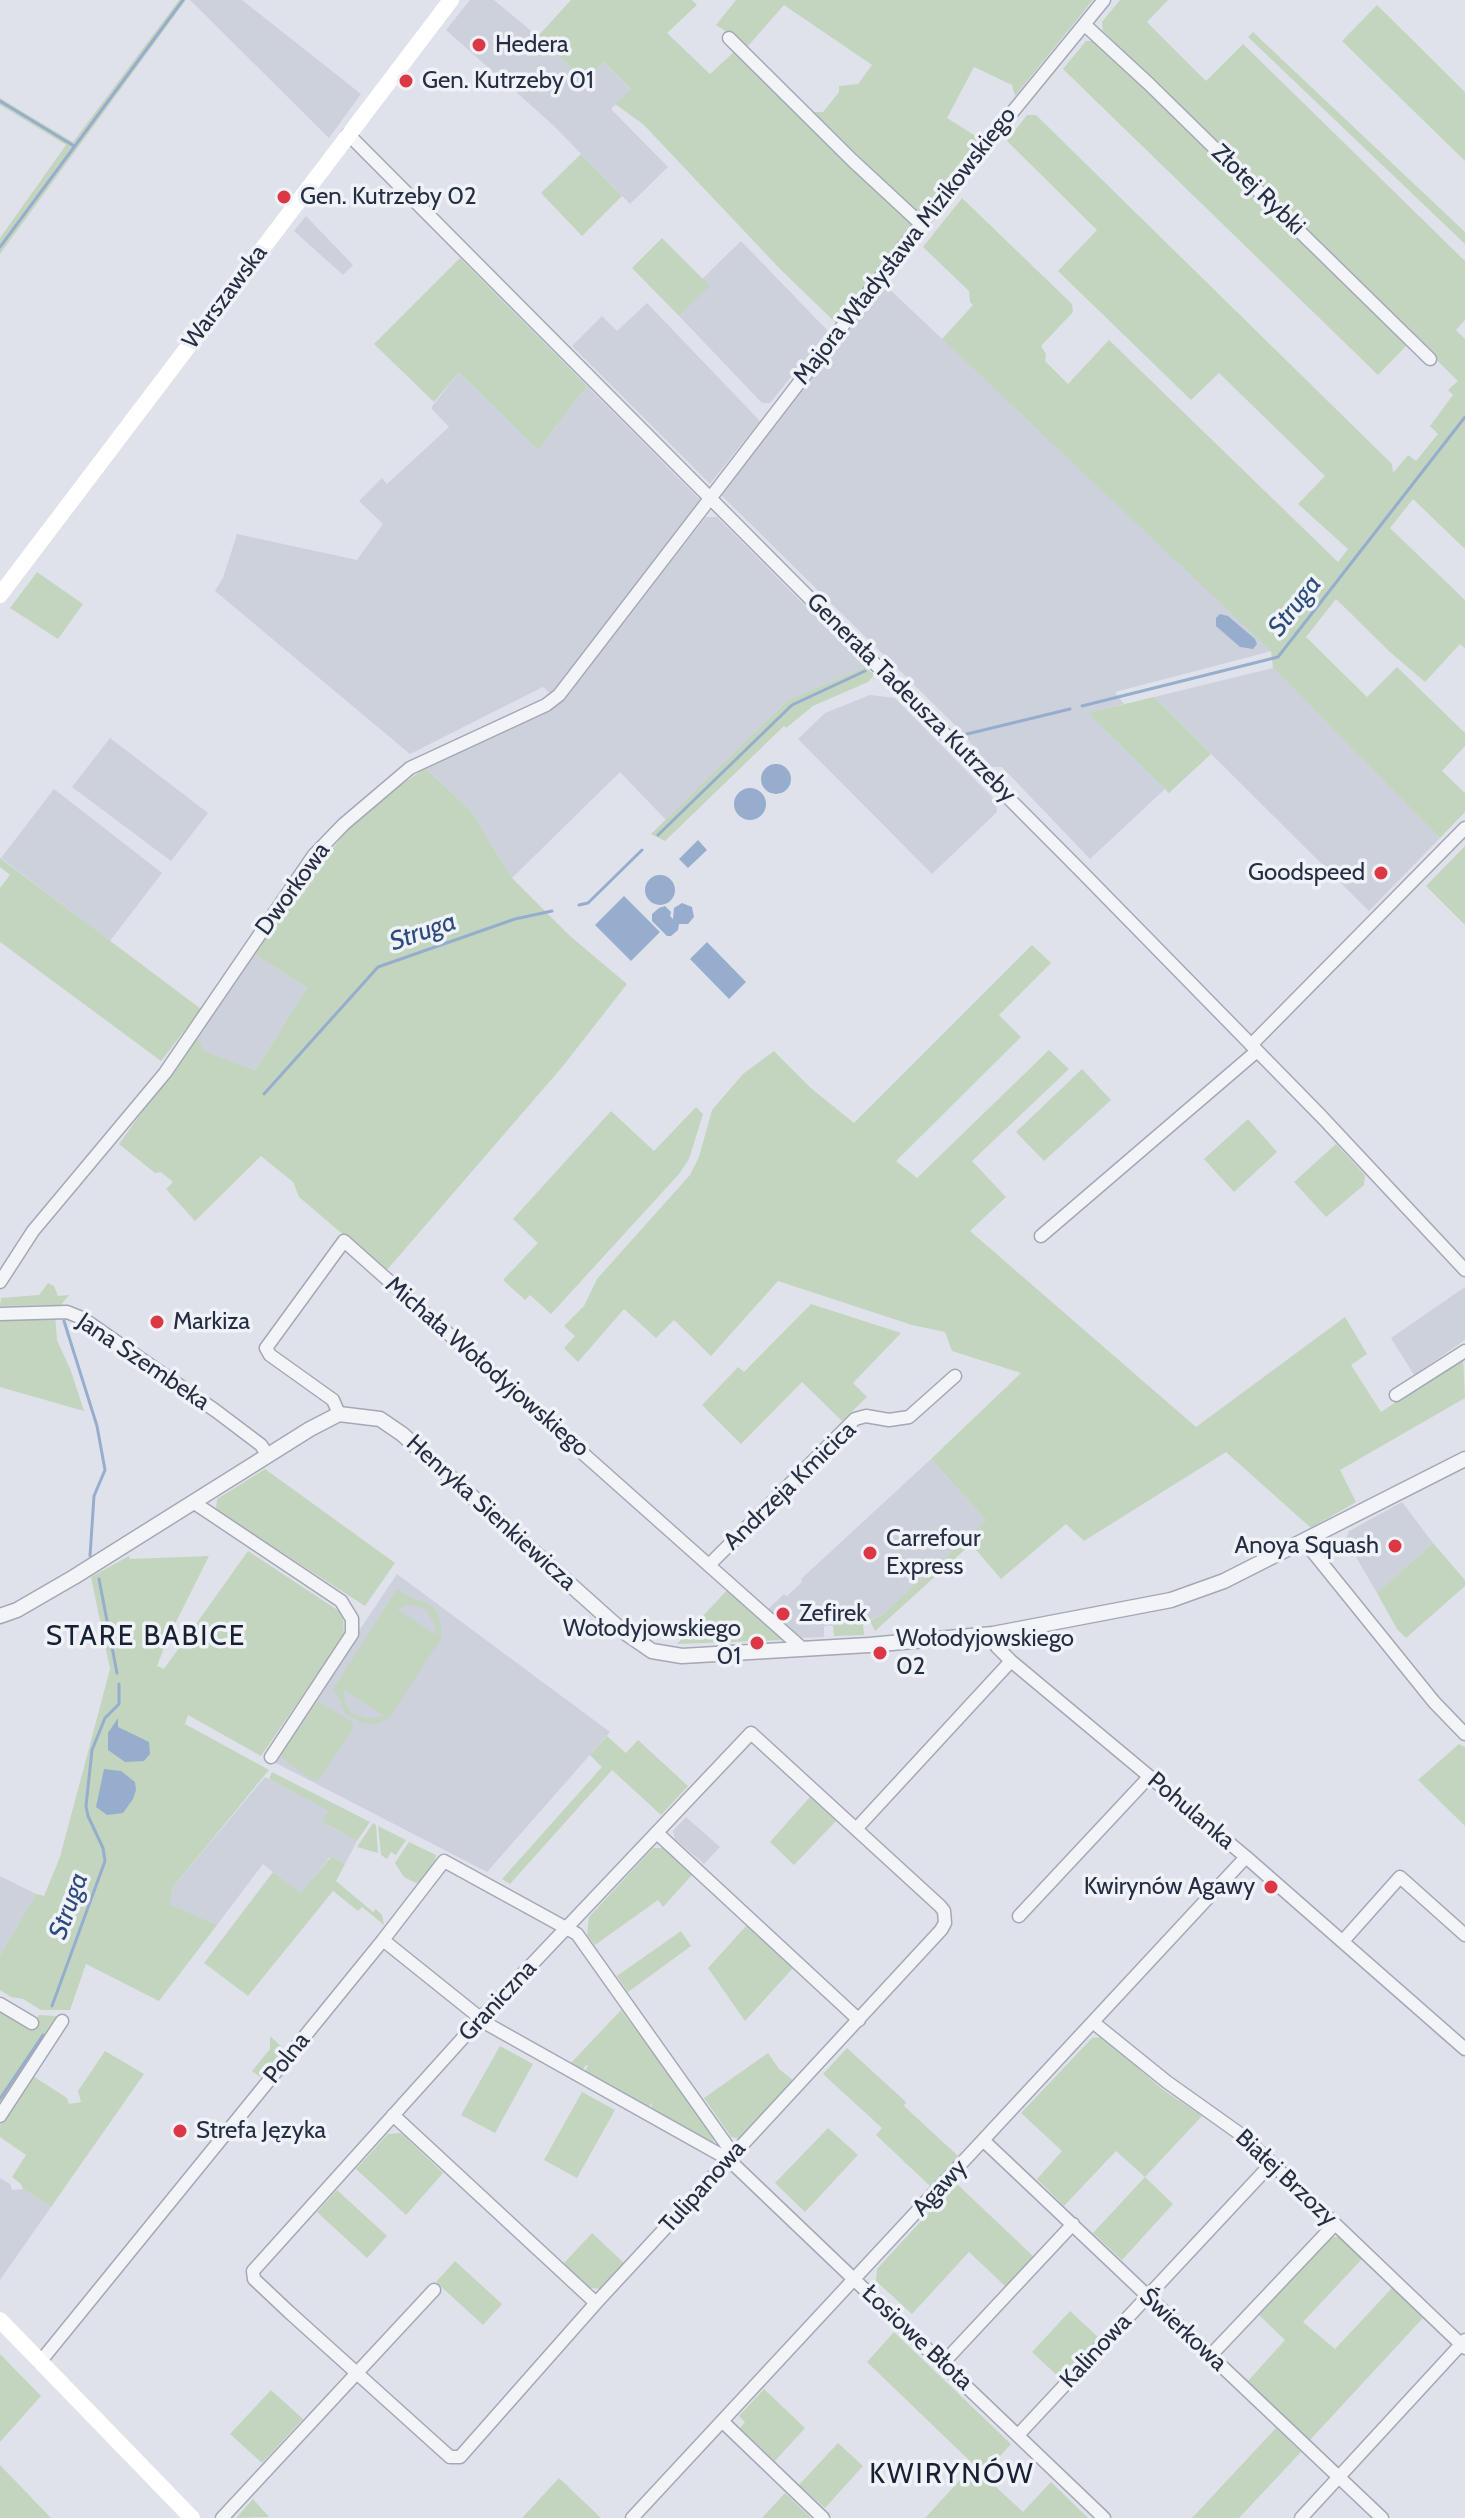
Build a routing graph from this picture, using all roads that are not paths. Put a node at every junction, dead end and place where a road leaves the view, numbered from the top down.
1 (451, 0) edge
2 (1104, 0) edge
3 (1085, 25) junction
4 (729, 38) dead end
5 (348, 134) junction
6 (921, 224) junction
7 (1430, 359) dead end
8 (710, 495) junction
9 (0, 595) edge
10 (1465, 828) edge
11 (1254, 1048) junction
12 (1041, 1236) dead end
13 (1465, 1270) edge
14 (0, 1282) edge
15 (0, 1314) edge
16 (1465, 1351) edge
17 (955, 1376) dead end
18 (1396, 1395) dead end
19 (339, 1414) junction
20 (268, 1456) junction
21 (1465, 1459) edge
22 (193, 1502) junction
23 (1304, 1541) junction
24 (710, 1564) junction
25 (0, 1616) edge
26 (993, 1634) junction
27 (803, 1649) junction
28 (1011, 1661) junction
29 (1465, 1734) edge
30 (271, 1757) dead end
31 (1149, 1777) junction
32 (856, 1829) junction
33 (657, 1833) junction
34 (1246, 1857) junction
35 (1019, 1916) dead end
36 (568, 1928) junction
37 (1465, 1935) edge
38 (383, 1940) junction
39 (1343, 1941) junction
40 (0, 2004) edge
41 (480, 2019) junction
42 (859, 2020) junction
43 (62, 2021) dead end
44 (32, 2023) dead end
45 (1094, 2023) junction
46 (1465, 2049) edge
47 (393, 2115) junction
48 (0, 2116) edge
49 (984, 2141) junction
50 (730, 2157) junction
51 (1271, 2164) junction
52 (1073, 2224) junction
53 (1335, 2224) junction
54 (855, 2280) junction
55 (434, 2290) dead end
56 (1147, 2296) junction
57 (596, 2303) junction
58 (0, 2320) edge
59 (1464, 2344) edge
60 (1210, 2356) junction
61 (40, 2362) junction
62 (944, 2362) junction
63 (356, 2374) junction
64 (723, 2422) junction
65 (1019, 2434) junction
66 (1339, 2477) junction
67 (192, 2518) edge
68 (222, 2518) edge
69 (632, 2518) edge
70 (823, 2518) edge
71 (1104, 2518) edge
72 (1301, 2518) edge
73 (1382, 2518) edge

1 - 5 main road, Warszawska
2 - 3 street, Majora Władysława Mizikowskiego
3 - 6 street, Majora Władysława Mizikowskiego
3 - 7 street, Złotej Rybki
4 - 6 street
5 - 8 street, Generała Tadeusza Kutrzeby
5 - 9 main road, Warszawska
6 - 8 street, Majora Władysława Mizikowskiego
8 - 11 street, Generała Tadeusza Kutrzeby
8 - 14 street, Dworkowa
10 - 11 street
11 - 12 street
11 - 13 street, Generała Tadeusza Kutrzeby
15 - 20 street, Jana Szembeka
16 - 18 street
17 - 24 street, Andrzeja Kmicica
19 - 20 street
19 - 24 street, Michała Wołodyjowskiego
19 - 27 street, Henryka Sienkiewicza
20 - 22 street
21 - 23 street, Henryka Sienkiewicza
22 - 25 street
22 - 30 street
23 - 26 street, Henryka Sienkiewicza
23 - 29 street
24 - 27 street, Michała Wołodyjowskiego
26 - 27 street, Henryka Sienkiewicza
26 - 28 street, Pohulanka
28 - 31 street, Pohulanka
28 - 32 street
31 - 34 street, Pohulanka
31 - 35 street
32 - 33 street, Graniczna
32 - 42 street, Tulipanowa
33 - 36 street, Graniczna
33 - 42 street
34 - 39 street, Pohulanka
34 - 45 street, Agawy
36 - 38 street, Polna
36 - 41 street, Graniczna
36 - 50 street
37 - 39 street
38 - 41 street
38 - 61 street, Polna
39 - 46 street, Pohulanka
40 - 44 street
41 - 47 street, Graniczna
41 - 50 street
42 - 50 street, Tulipanowa
43 - 48 street
45 - 49 street, Agawy
45 - 51 street, Białej Brzozy
47 - 57 street
47 - 63 street, Graniczna
49 - 52 street, Świerkowa
49 - 54 street, Agawy
50 - 54 street, Łosiowe Błota
50 - 57 street, Tulipanowa
51 - 53 street, Białej Brzozy
51 - 56 street, Kalinowa
52 - 56 street, Świerkowa
52 - 62 street
53 - 59 street, Białej Brzozy
53 - 60 street
54 - 62 street, Łosiowe Błota
54 - 64 street, Agawy
55 - 63 street
56 - 60 street, Świerkowa
56 - 65 street, Kalinowa
57 - 63 street, Tulipanowa
58 - 61 main road
59 - 66 street
60 - 66 street, Świerkowa
61 - 67 main road
62 - 65 street, Łosiowe Błota
63 - 68 street
64 - 69 street, Agawy
64 - 70 street
65 - 71 street, Łosiowe Błota
66 - 72 street
66 - 73 street, Świerkowa

